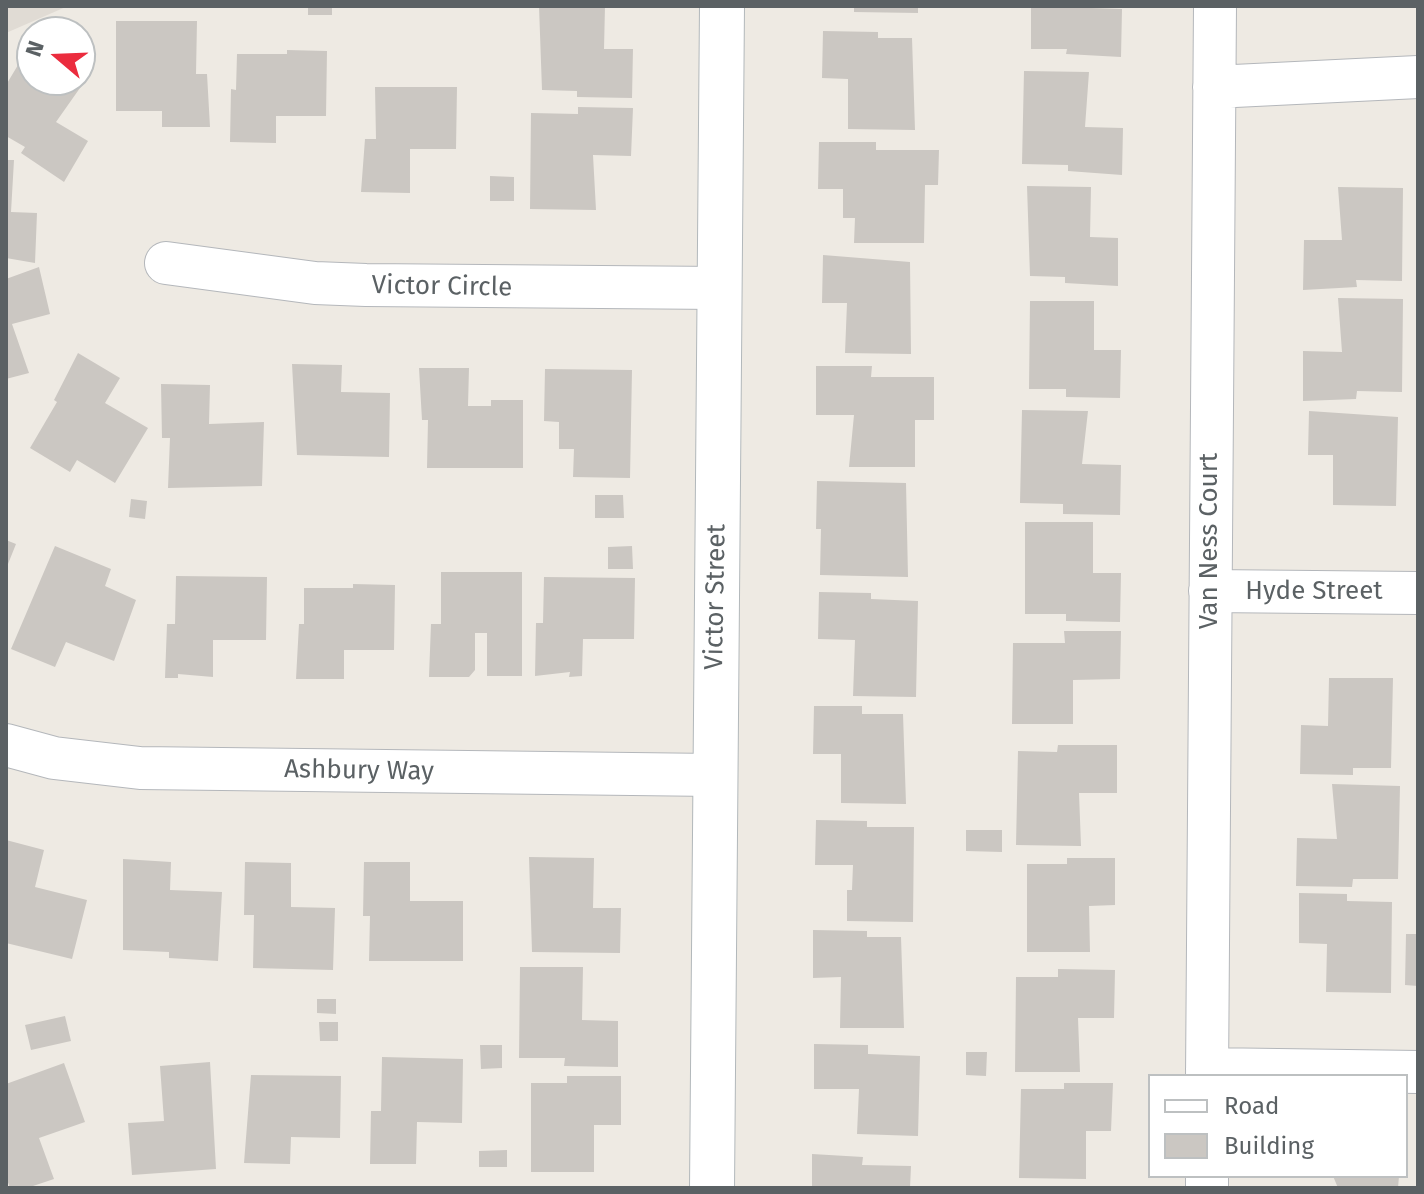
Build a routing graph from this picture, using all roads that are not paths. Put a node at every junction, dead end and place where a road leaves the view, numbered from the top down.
1 (722, 6) edge
2 (1215, 6) edge
3 (1418, 77) edge
4 (1214, 87) junction
5 (166, 263) dead end
6 (719, 288) junction
7 (1210, 591) junction
8 (1418, 593) edge
9 (6, 745) edge
10 (714, 775) junction
11 (1207, 1072) edge
12 (1418, 1072) edge
13 (712, 1188) edge

1 - 6 street, Victor Street
2 - 4 street, Van Ness Court
3 - 4 street
4 - 7 street, Van Ness Court
5 - 6 street, Victor Circle
6 - 10 street, Victor Street
7 - 8 street, Hyde Street
7 - 11 street, Van Ness Court
9 - 10 street, Ashbury Way
10 - 13 street, Victor Street
11 - 12 street

